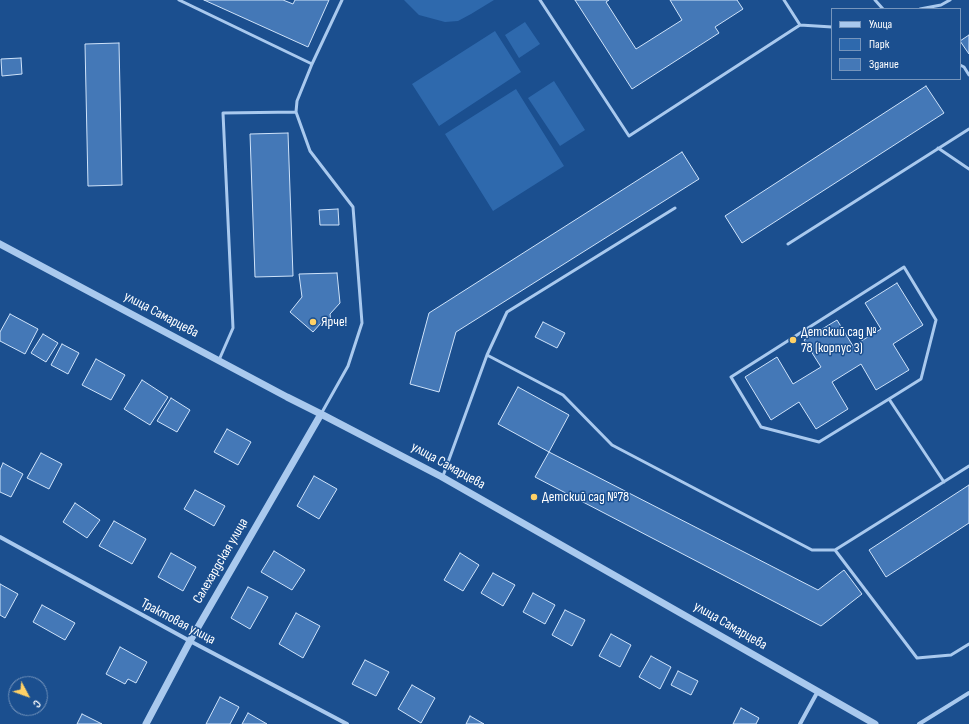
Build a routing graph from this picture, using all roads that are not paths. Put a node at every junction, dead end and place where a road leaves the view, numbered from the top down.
1 (178, 0) edge
2 (342, 0) edge
3 (540, 0) edge
4 (784, 0) edge
5 (875, 0) edge
6 (950, 0) edge
7 (882, 8) edge
8 (925, 8) edge
9 (800, 25) junction
10 (831, 27) edge
11 (312, 64) junction
12 (961, 66) edge
13 (969, 75) edge
14 (296, 112) junction
15 (969, 129) edge
16 (938, 148) junction
17 (969, 169) edge
18 (675, 208) dead end
19 (0, 244) edge
20 (788, 244) dead end
21 (487, 356) junction
22 (218, 360) junction
23 (889, 399) junction
24 (321, 414) junction
25 (969, 466) edge
26 (442, 477) junction
27 (944, 482) junction
28 (0, 537) edge
29 (835, 550) junction
30 (190, 641) junction
31 (969, 644) edge
32 (818, 691) junction
33 (969, 693) edge
34 (146, 724) edge
35 (346, 724) edge
36 (800, 724) edge
37 (875, 724) edge
38 (918, 724) edge

1 - 11 lane
2 - 11 lane
3 - 9 lane
4 - 9 lane
5 - 7 lane
6 - 8 lane
9 - 10 lane
11 - 14 lane
12 - 13 lane
14 - 22 lane
14 - 24 lane
15 - 16 lane
16 - 17 lane
16 - 20 lane
18 - 21 lane
19 - 22 street, улица Самарцева
21 - 26 lane
21 - 29 lane
22 - 24 street, улица Самарцева
23 - 23 lane
23 - 27 lane
24 - 26 street, улица Самарцева
24 - 30 street, Салехардская улица
25 - 27 lane
26 - 32 street, улица Самарцева
27 - 29 lane
28 - 30 street, Трактовая улица
29 - 31 lane
30 - 34 street, Салехардская улица
30 - 35 street, Трактовая улица
32 - 36 street
32 - 37 street, улица Самарцева
33 - 38 street

